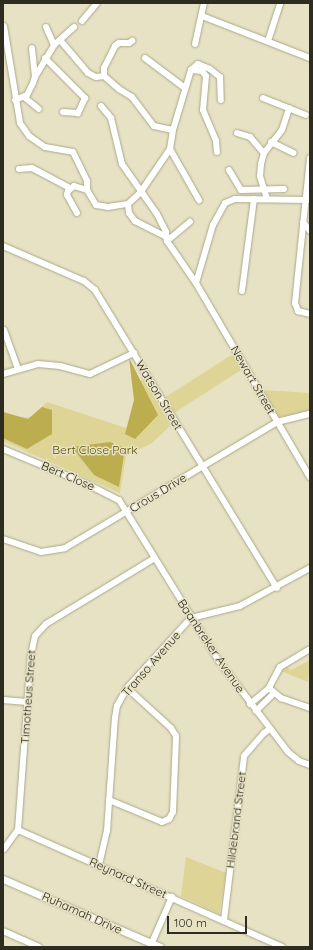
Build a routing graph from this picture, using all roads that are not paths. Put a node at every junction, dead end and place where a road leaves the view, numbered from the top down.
1 (97, 3) edge
2 (204, 3) edge
3 (280, 3) edge
4 (202, 16) junction
5 (82, 21) dead end
6 (4, 26) dead end
7 (46, 27) dead end
8 (74, 27) dead end
9 (60, 40) junction
10 (132, 41) dead end
11 (268, 41) junction
12 (195, 44) dead end
13 (54, 46) junction
14 (32, 48) dead end
15 (45, 58) junction
16 (145, 58) dead end
17 (310, 58) edge
18 (192, 70) junction
19 (104, 76) junction
20 (35, 77) junction
21 (185, 88) junction
22 (24, 97) junction
23 (263, 98) dead end
24 (15, 100) junction
25 (221, 100) dead end
26 (101, 106) dead end
27 (289, 108) junction
28 (39, 109) dead end
29 (64, 112) dead end
30 (306, 115) dead end
31 (173, 130) junction
32 (237, 133) dead end
33 (271, 142) junction
34 (170, 149) junction
35 (217, 152) dead end
36 (264, 153) junction
37 (294, 153) dead end
38 (310, 158) edge
39 (19, 169) dead end
40 (229, 170) dead end
41 (70, 188) junction
42 (264, 188) junction
43 (284, 189) dead end
44 (88, 190) junction
45 (140, 193) junction
46 (254, 199) junction
47 (267, 199) junction
48 (199, 200) dead end
49 (308, 200) edge
50 (128, 204) junction
51 (76, 213) dead end
52 (190, 222) dead end
53 (303, 222) junction
54 (310, 231) edge
55 (166, 238) junction
56 (3, 246) edge
57 (196, 283) junction
58 (242, 291) dead end
59 (310, 314) edge
60 (4, 330) dead end
61 (134, 353) junction
62 (18, 369) junction
63 (3, 374) edge
64 (310, 414) edge
65 (277, 422) junction
66 (3, 449) edge
67 (202, 466) junction
68 (310, 477) edge
69 (126, 513) junction
70 (3, 539) edge
71 (155, 558) junction
72 (310, 568) edge
73 (277, 588) junction
74 (191, 618) junction
75 (310, 649) edge
76 (127, 688) junction
77 (269, 688) junction
78 (274, 693) junction
79 (3, 700) edge
80 (27, 702) junction
81 (250, 704) junction
82 (310, 708) edge
83 (256, 711) junction
84 (270, 729) junction
85 (310, 765) edge
86 (109, 800) junction
87 (18, 830) junction
88 (4, 849) dead end
89 (99, 865) junction
90 (3, 878) edge
91 (172, 897) junction
92 (224, 920) junction
93 (3, 931) edge
94 (151, 945) edge
95 (39, 947) edge
96 (160, 947) edge
97 (282, 947) edge

1 - 5 street
2 - 4 street
3 - 11 street
4 - 11 street
4 - 12 street
6 - 24 street
7 - 13 street
8 - 9 street
9 - 13 street
9 - 19 street
10 - 19 street
11 - 17 street
13 - 15 street
14 - 20 street
15 - 20 street
15 - 29 street
16 - 21 street
18 - 21 street
18 - 25 street
18 - 35 street
19 - 31 street
20 - 22 street
21 - 31 street
22 - 24 street
22 - 28 street
23 - 27 street
24 - 44 street
26 - 45 street, Newart Street
27 - 30 street
27 - 33 street
31 - 34 street
32 - 36 street
33 - 36 street
33 - 37 street
34 - 45 street
34 - 48 street
36 - 42 street
38 - 49 street
39 - 41 street
40 - 42 street
41 - 44 street
41 - 51 street
42 - 43 street
42 - 47 street
44 - 50 street
45 - 50 street
45 - 55 street, Newart Street
46 - 47 street
46 - 57 street
46 - 58 street
47 - 49 street
49 - 53 street
50 - 55 street
52 - 55 street
53 - 54 street
53 - 59 street
55 - 57 street, Newart Street
56 - 61 street, Watson Street
57 - 65 street, Newart Street
60 - 62 street
61 - 62 street
61 - 67 street, Watson Street
62 - 63 street
64 - 65 street, Crous Drive
65 - 67 street, Crous Drive
65 - 68 street, Newart Street
66 - 69 street, Bert Close
67 - 69 street, Crous Drive
67 - 73 street, Watson Street
69 - 70 street, Crous Drive
69 - 71 street, Baanbreker Avenue
71 - 74 street, Baanbreker Avenue
71 - 80 street, Timotheus Street
72 - 73 street
73 - 74 street
74 - 76 street, Transo Avenue
74 - 81 street, Baanbreker Avenue
75 - 77 street
76 - 86 street, Transo Avenue
76 - 86 street
77 - 78 street
77 - 81 street
78 - 82 street
78 - 83 street
79 - 80 street
80 - 87 street, Timotheus Street
81 - 83 street, Baanbreker Avenue
83 - 84 street, Baanbreker Avenue
84 - 85 street, Baanbreker Avenue
84 - 92 street, Hildebrand Street
86 - 89 street, Transo Avenue
87 - 88 street
87 - 89 street, Reynard Street
89 - 91 street, Reynard Street
90 - 94 street, Ruhamah Drive
91 - 92 street, Reynard Street
91 - 94 street
92 - 97 street, Reynard Street
93 - 95 street
94 - 96 street, Ruhamah Drive

